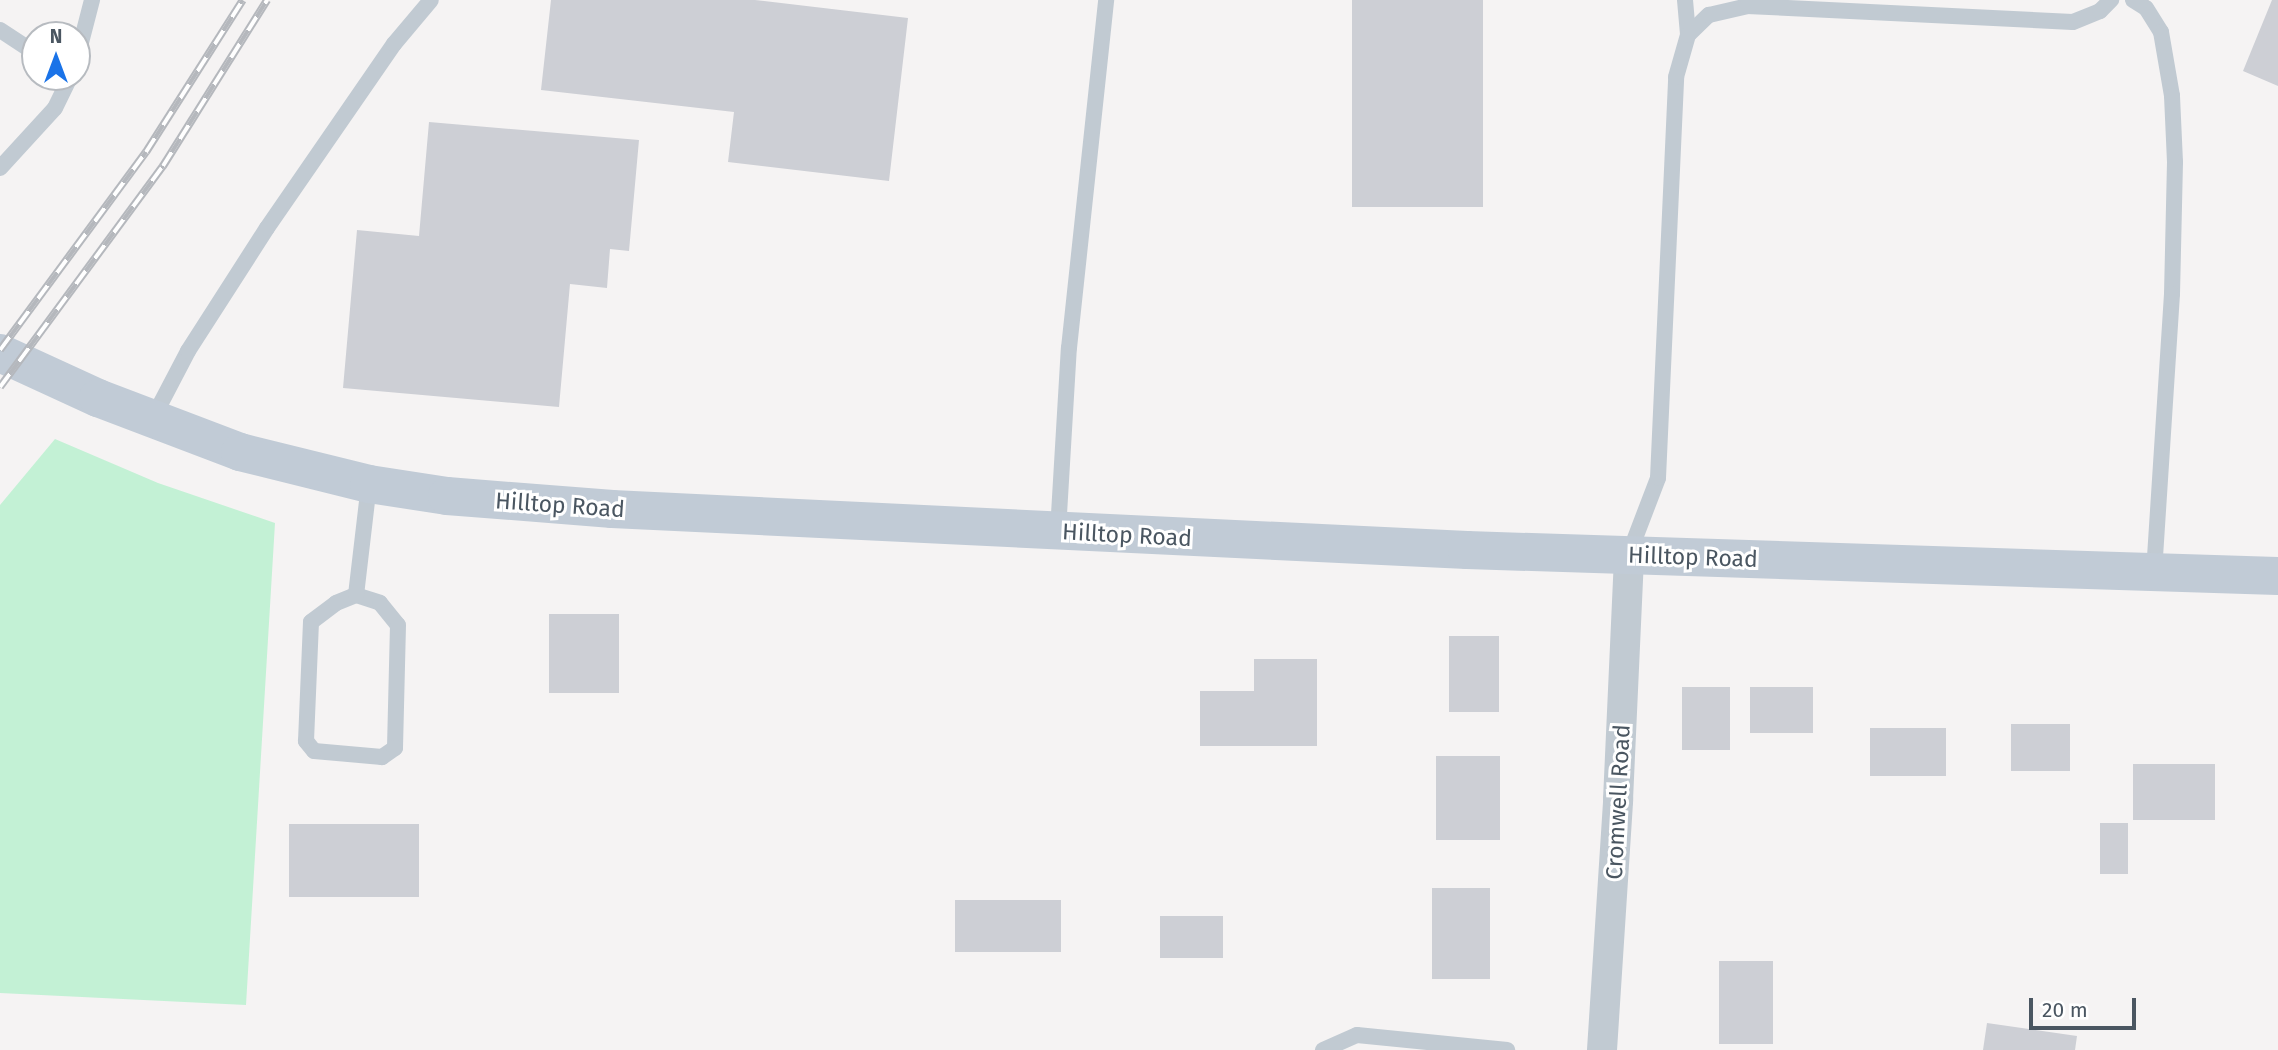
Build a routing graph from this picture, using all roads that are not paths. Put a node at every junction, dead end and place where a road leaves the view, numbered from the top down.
1 (92, 0) edge
2 (431, 0) edge
3 (1107, 0) edge
4 (1685, 0) edge
5 (2111, 0) edge
6 (2133, 0) edge
7 (87, 21) edge
8 (0, 30) edge
9 (1688, 35) junction
10 (21, 44) edge
11 (63, 91) edge
12 (0, 168) edge
13 (0, 354) edge
14 (152, 420) junction
15 (369, 484) junction
16 (1058, 532) junction
17 (1629, 554) junction
18 (2154, 573) junction
19 (2278, 576) edge
20 (356, 595) junction
21 (1323, 1050) edge
22 (1507, 1050) edge
23 (1602, 1050) edge

1 - 7 lane
2 - 14 lane
3 - 16 lane
4 - 9 lane
5 - 9 lane
6 - 18 lane
8 - 10 lane
9 - 17 lane
11 - 12 lane
13 - 14 main road, Hilltop Road
14 - 15 main road, Hilltop Road
15 - 16 main road, Hilltop Road
15 - 20 lane
16 - 17 main road, Hilltop Road
17 - 18 main road, Hilltop Road
17 - 23 street, Cromwell Road
18 - 19 main road, Hilltop Road
20 - 20 lane
21 - 22 lane

